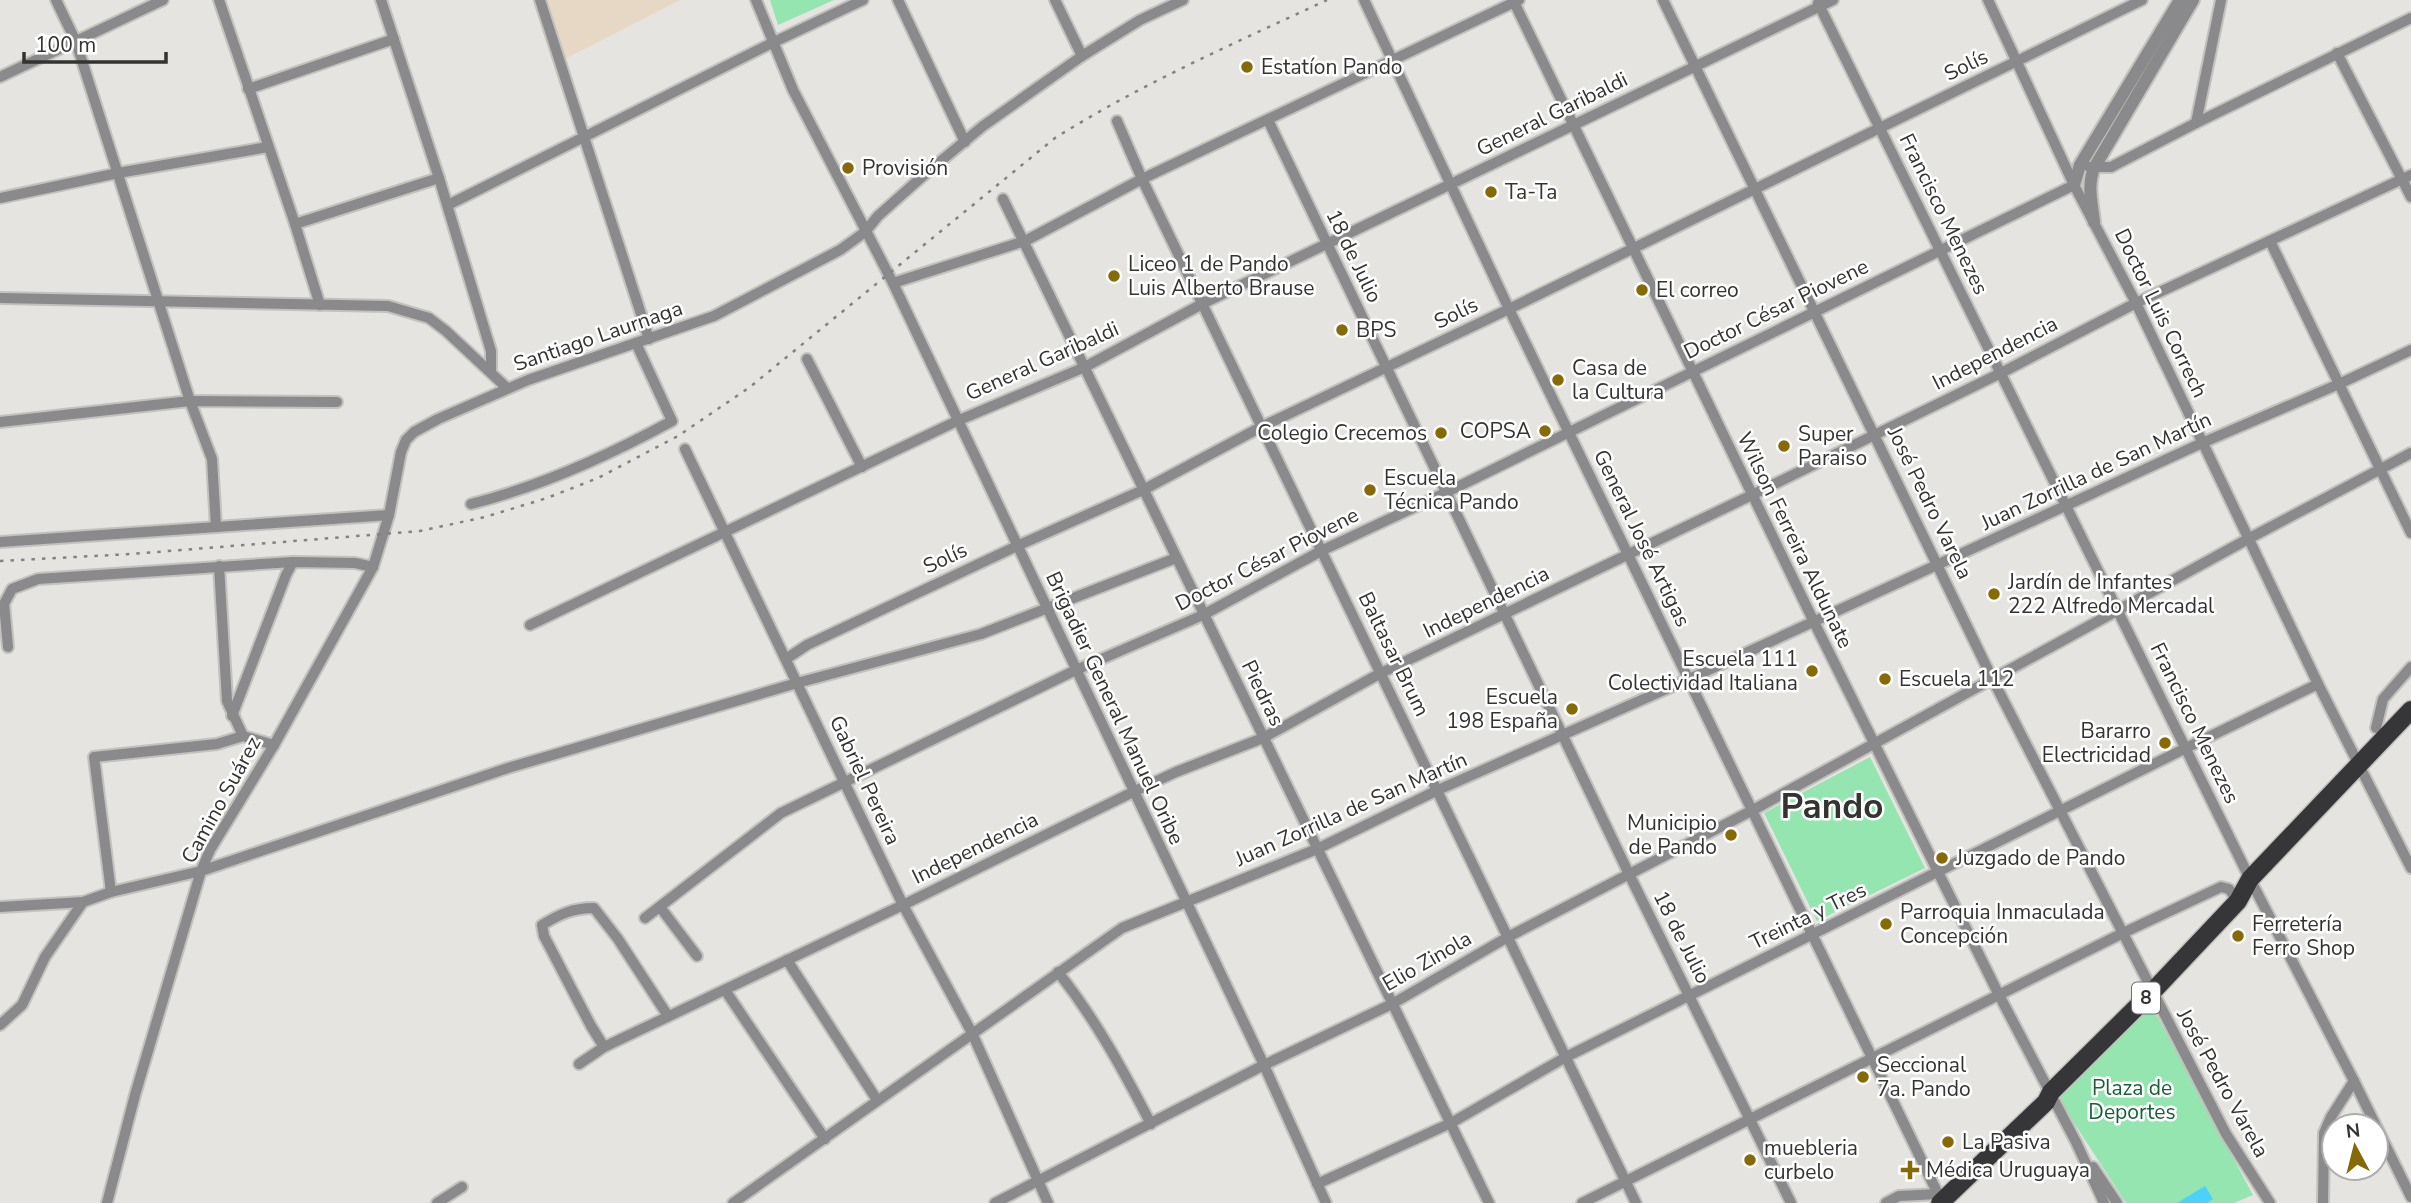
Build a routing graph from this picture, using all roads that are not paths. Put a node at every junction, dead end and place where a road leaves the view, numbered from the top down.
1 (56, 0) edge
2 (163, 0) edge
3 (219, 0) edge
4 (381, 0) edge
5 (540, 0) edge
6 (756, 0) edge
7 (863, 0) edge
8 (898, 0) edge
9 (1055, 0) edge
10 (1184, 0) edge
11 (1364, 0) edge
12 (1663, 0) edge
13 (1833, 0) edge
14 (1988, 0) edge
15 (2142, 0) edge
16 (2180, 0) edge
17 (2193, 0) edge
18 (2221, 0) edge
19 (1515, 1) edge
20 (1818, 3) edge
21 (2411, 18) edge
22 (394, 39) junction
23 (76, 42) junction
24 (772, 43) junction
25 (2337, 53) junction
26 (1082, 56) junction
27 (1392, 61) junction
28 (2017, 61) junction
29 (1696, 67) junction
30 (0, 78) edge
31 (248, 89) junction
32 (1268, 120) junction
33 (1117, 121) dead end
34 (2196, 122) junction
35 (1572, 125) junction
36 (1880, 128) junction
37 (583, 138) junction
38 (965, 142) junction
39 (268, 147) junction
40 (2080, 165) junction
41 (2094, 168) junction
42 (118, 173) junction
43 (2407, 177) edge
44 (439, 178) junction
45 (1142, 180) junction
46 (1450, 184) junction
47 (2074, 185) junction
48 (1756, 188) junction
49 (2090, 191) junction
50 (2411, 197) edge
51 (0, 198) edge
52 (1003, 199) dead end
53 (448, 205) junction
54 (2094, 222) junction
55 (295, 224) junction
56 (865, 232) junction
57 (1025, 241) junction
58 (2270, 241) junction
59 (1327, 244) junction
60 (1632, 248) junction
61 (1940, 250) junction
62 (893, 284) junction
63 (0, 298) edge
64 (159, 302) junction
65 (1204, 303) junction
66 (2136, 303) junction
67 (320, 305) junction
68 (1509, 309) junction
69 (1814, 311) junction
70 (649, 339) junction
71 (636, 343) junction
72 (2411, 350) edge
73 (807, 359) dead end
74 (1085, 367) junction
75 (1387, 368) junction
76 (1692, 371) junction
77 (491, 372) junction
78 (2001, 373) junction
79 (2339, 384) junction
80 (507, 388) junction
81 (190, 401) junction
82 (337, 402) dead end
83 (957, 421) junction
84 (0, 422) edge
85 (1263, 426) junction
86 (1570, 432) junction
87 (1875, 435) junction
88 (2202, 443) junction
89 (685, 449) dead end
90 (2411, 453) edge
91 (862, 467) junction
92 (2380, 469) junction
93 (1143, 490) junction
94 (1447, 492) junction
95 (1752, 495) junction
96 (471, 504) dead end
97 (2066, 505) junction
98 (389, 515) junction
99 (216, 527) junction
100 (726, 532) junction
101 (2411, 533) edge
102 (2248, 539) junction
103 (0, 542) edge
104 (1017, 546) junction
105 (1323, 550) junction
106 (1629, 555) junction
107 (1175, 558) junction
108 (293, 562) junction
109 (1938, 564) junction
110 (219, 566) junction
111 (373, 567) junction
112 (1046, 608) junction
113 (2118, 611) junction
114 (1504, 614) junction
115 (1203, 615) junction
116 (1814, 622) junction
117 (530, 625) dead end
118 (8, 648) dead end
119 (786, 659) junction
120 (2411, 667) edge
121 (1076, 670) junction
122 (1381, 673) junction
123 (1992, 678) junction
124 (1689, 679) junction
125 (797, 683) junction
126 (2318, 684) junction
127 (2411, 710) edge
128 (232, 716) junction
129 (2376, 728) dead end
130 (243, 736) junction
131 (1563, 736) junction
132 (1263, 738) junction
133 (1874, 743) junction
134 (274, 746) junction
135 (2186, 748) junction
136 (2359, 766) junction
137 (845, 782) junction
138 (1438, 790) junction
139 (1133, 792) junction
140 (1753, 810) junction
141 (2062, 811) junction
142 (1317, 849) junction
143 (2411, 868) edge
144 (201, 871) junction
145 (1937, 873) junction
146 (1629, 874) junction
147 (2250, 879) junction
148 (111, 892) junction
149 (1185, 901) junction
150 (2238, 901) junction
151 (83, 902) junction
152 (903, 905) junction
153 (0, 907) edge
154 (660, 907) junction
155 (645, 918) dead end
156 (2123, 933) junction
157 (1813, 935) junction
158 (1508, 937) junction
159 (697, 956) dead end
160 (787, 960) junction
161 (1058, 972) junction
162 (724, 990) junction
163 (2154, 990) junction
164 (1690, 995) junction
165 (1999, 995) junction
166 (1392, 1004) junction
167 (668, 1016) junction
168 (0, 1025) edge
169 (972, 1033) junction
170 (604, 1047) junction
171 (1566, 1057) junction
172 (1872, 1058) junction
173 (579, 1064) dead end
174 (1264, 1065) junction
175 (2354, 1082) junction
176 (2051, 1092) junction
177 (877, 1100) junction
178 (1751, 1120) junction
179 (1151, 1124) junction
180 (1451, 1124) junction
181 (825, 1139) junction
182 (2076, 1142) junction
183 (1625, 1180) junction
184 (1037, 1181) junction
185 (1317, 1184) junction
186 (462, 1187) dead end
187 (2411, 1197) edge
188 (1939, 1200) edge
189 (2267, 1200) edge
190 (107, 1203) edge
191 (437, 1203) edge
192 (733, 1203) edge
193 (995, 1203) edge
194 (1048, 1203) edge
195 (1326, 1203) edge
196 (1489, 1203) edge
197 (1582, 1203) edge
198 (1636, 1203) edge
199 (1791, 1203) edge
200 (1886, 1203) edge
201 (2104, 1203) edge
202 (2118, 1203) edge
203 (2253, 1203) edge
204 (2323, 1203) edge

1 - 23 street
2 - 23 street
3 - 31 street
4 - 22 street
5 - 37 street
6 - 24 street, Brigadier General Manuel Oribe
7 - 24 street
8 - 38 street
9 - 26 street
10 - 26 street, Santiago Laurnaga
11 - 27 street, General José Artigas
12 - 29 street, José Pedro Varela
13 - 20 street, General Garibaldi
14 - 28 street, Doctor Luis Correch
15 - 28 street, Solís
16 - 40 street
17 - 41 street
18 - 34 street
19 - 27 street
19 - 35 street, Wilson Ferreira Aldunate
20 - 29 street, General Garibaldi
20 - 36 street, Francisco Menezes
21 - 25 street
22 - 31 street
22 - 44 street
23 - 30 street
23 - 42 street
24 - 37 street
24 - 56 street, Brigadier General Manuel Oribe
25 - 34 street
25 - 43 street
26 - 38 street, Santiago Laurnaga
27 - 32 street
27 - 46 street, General José Artigas
28 - 36 street, Solís
28 - 47 street, Doctor Luis Correch
29 - 35 street, General Garibaldi
29 - 48 street, José Pedro Varela
31 - 39 street
32 - 45 street
32 - 59 street, 18 de Julio
33 - 45 street, Baltasar Brum
34 - 41 street
35 - 46 street, General Garibaldi
35 - 60 street, Wilson Ferreira Aldunate
36 - 48 street, Solís
36 - 61 street, Francisco Menezes
37 - 53 street
37 - 70 street
38 - 56 street, Santiago Laurnaga
39 - 42 street
39 - 55 street
40 - 41 street
40 - 47 street
41 - 49 street
42 - 51 street
42 - 64 street
43 - 50 street
43 - 58 street, Independencia
44 - 53 street
44 - 55 street
45 - 57 street
45 - 65 street, Baltasar Brum
46 - 59 street, General Garibaldi
46 - 68 street, General José Artigas
47 - 49 street
47 - 54 street, Doctor Luis Correch
47 - 61 street, Doctor César Piovene
48 - 60 street, Solís
48 - 69 street, José Pedro Varela
49 - 54 street
52 - 57 street, Piedras
53 - 77 street
54 - 66 street, Doctor Luis Correch
55 - 67 street
56 - 62 street, Brigadier General Manuel Oribe
56 - 70 street, Santiago Laurnaga
57 - 62 street
57 - 74 street, Piedras
58 - 66 street, Independencia
58 - 79 street
59 - 65 street, General Garibaldi
59 - 75 street, 18 de Julio
60 - 68 street, Solís
60 - 76 street, Wilson Ferreira Aldunate
61 - 69 street, Doctor César Piovene
61 - 78 street, Francisco Menezes
62 - 83 street, Brigadier General Manuel Oribe
63 - 64 street
64 - 67 street
64 - 81 street
65 - 74 street, General Garibaldi
65 - 85 street, Baltasar Brum
66 - 78 street, Independencia
66 - 88 street, Doctor Luis Correch
67 - 77 street
68 - 75 street, Solís
68 - 86 street, General José Artigas
69 - 76 street, Doctor César Piovene
69 - 87 street, José Pedro Varela
70 - 71 street, Santiago Laurnaga
71 - 80 street, Santiago Laurnaga
71 - 96 street
72 - 79 street, Juan Zorrilla de San Martín
73 - 91 street
74 - 83 street, General Garibaldi
74 - 93 street, Piedras
75 - 85 street, Solís
75 - 94 street, 18 de Julio
76 - 86 street, Doctor César Piovene
76 - 95 street, Wilson Ferreira Aldunate
77 - 80 street
78 - 87 street, Independencia
78 - 97 street, Francisco Menezes
79 - 88 street, Juan Zorrilla de San Martín
79 - 92 street
80 - 98 street, Santiago Laurnaga
81 - 82 street
81 - 84 street
81 - 99 street
83 - 91 street, General Garibaldi
83 - 104 street, Brigadier General Manuel Oribe
85 - 93 street, Solís
85 - 105 street, Baltasar Brum
86 - 94 street, Doctor César Piovene
86 - 106 street, General José Artigas
87 - 95 street, Independencia
87 - 109 street, José Pedro Varela
88 - 97 street, Juan Zorrilla de San Martín
88 - 102 street, Doctor Luis Correch
89 - 100 street, Gabriel Pereira
90 - 92 street, Elio Zinola
91 - 100 street, General Garibaldi
92 - 101 street
92 - 102 street, Elio Zinola
93 - 104 street, Solís
93 - 107 street, Piedras
94 - 105 street, Doctor César Piovene
94 - 114 street, 18 de Julio
95 - 106 street, Independencia
95 - 116 street, Wilson Ferreira Aldunate
97 - 109 street, Juan Zorrilla de San Martín
97 - 113 street, Francisco Menezes
98 - 99 street
98 - 111 street, Camino Suárez
99 - 103 street
100 - 117 street, General Garibaldi
100 - 119 street, Gabriel Pereira
102 - 113 street, Elio Zinola
102 - 126 street, Doctor Luis Correch
104 - 112 street, Brigadier General Manuel Oribe
104 - 119 street, Solís
105 - 115 street, Doctor César Piovene
105 - 122 street, Baltasar Brum
106 - 114 street, Independencia
106 - 124 street, General José Artigas
107 - 112 street
107 - 115 street, Piedras
108 - 110 street
108 - 111 street
108 - 128 street
109 - 116 street, Juan Zorrilla de San Martín
109 - 123 street, José Pedro Varela
110 - 118 street
110 - 128 street
111 - 134 street, Camino Suárez
112 - 121 street, Brigadier General Manuel Oribe
112 - 125 street
113 - 123 street, Elio Zinola
113 - 135 street, Francisco Menezes
114 - 122 street, Independencia
114 - 131 street, 18 de Julio
115 - 121 street, Doctor César Piovene
115 - 132 street, Piedras
116 - 124 street, Juan Zorrilla de San Martín
116 - 133 street, Wilson Ferreira Aldunate
119 - 125 street, Gabriel Pereira
120 - 129 street
121 - 137 street, Doctor César Piovene
121 - 139 street, Brigadier General Manuel Oribe
122 - 132 street, Independencia
122 - 138 street, Baltasar Brum
123 - 133 street, Elio Zinola
123 - 141 street, José Pedro Varela
124 - 131 street, Juan Zorrilla de San Martín
124 - 140 street, General José Artigas
125 - 137 street, Gabriel Pereira
125 - 144 street
126 - 135 street, Treinta y Tres
126 - 136 street, Doctor Luis Correch
127 - 136 highway, 8
128 - 130 street
130 - 134 street
130 - 148 street
131 - 138 street, Juan Zorrilla de San Martín
131 - 146 street, 18 de Julio
132 - 139 street, Independencia
132 - 142 street, Piedras
133 - 140 street, Elio Zinola
133 - 145 street, Wilson Ferreira Aldunate
134 - 144 street, Camino Suárez
135 - 141 street, Treinta y Tres
135 - 147 street, Francisco Menezes
136 - 143 street, Doctor Luis Correch
136 - 147 highway, 8
137 - 152 street, Gabriel Pereira
137 - 154 street, Doctor César Piovene
138 - 142 street, Juan Zorrilla de San Martín
138 - 158 street, Baltasar Brum
139 - 149 street, Brigadier General Manuel Oribe
139 - 152 street, Independencia
140 - 146 street, Elio Zinola
140 - 157 street, General José Artigas
141 - 145 street, Treinta y Tres
141 - 156 street, José Pedro Varela
142 - 149 street, Juan Zorrilla de San Martín
142 - 166 street, Piedras
144 - 148 street
144 - 190 street, Camino Suárez
145 - 157 street, Treinta y Tres
145 - 165 street, Wilson Ferreira Aldunate
146 - 158 street, Elio Zinola
146 - 164 street, 18 de Julio
147 - 150 highway, 8
147 - 175 street, Francisco Menezes
148 - 151 street
149 - 161 street, Juan Zorrilla de San Martín
149 - 174 street, Brigadier General Manuel Oribe
150 - 156 street
150 - 163 highway, 8
151 - 153 street
151 - 168 street
152 - 160 street, Independencia
152 - 169 street, Gabriel Pereira
154 - 155 street, Doctor César Piovene
154 - 159 street
156 - 163 street, José Pedro Varela
156 - 165 street
157 - 164 street, Treinta y Tres
157 - 172 street, General José Artigas
158 - 166 street, Elio Zinola
158 - 171 street, Baltasar Brum
160 - 162 street, Independencia
160 - 177 street
161 - 169 street, Juan Zorrilla de San Martín
161 - 179 street
162 - 167 street, Independencia
162 - 181 street
163 - 176 highway, 8
163 - 189 street, José Pedro Varela
164 - 171 street, Treinta y Tres
164 - 178 street, 18 de Julio
165 - 172 street
165 - 176 street, Wilson Ferreira Aldunate
166 - 174 street, Elio Zinola
166 - 180 street, Piedras
167 - 170 street, Independencia
167 - 170 street
169 - 177 street, Juan Zorrilla de San Martín
169 - 184 street, Gabriel Pereira
170 - 173 street, Independencia
171 - 180 street, Treinta y Tres
171 - 183 street, Baltasar Brum
172 - 178 street
172 - 188 street, General José Artigas
174 - 179 street, Elio Zinola
174 - 185 street, Brigadier General Manuel Oribe
175 - 187 street, Francisco Menezes
175 - 204 street
176 - 182 street, Wilson Ferreira Aldunate
176 - 188 highway, 8
177 - 181 street, Juan Zorrilla de San Martín
178 - 183 street
178 - 199 street, 18 de Julio
179 - 184 street, Elio Zinola
180 - 185 street, Treinta y Tres
180 - 196 street, Piedras
181 - 192 street, Juan Zorrilla de San Martín
182 - 201 street
182 - 202 street
183 - 197 street
183 - 198 street, Baltasar Brum
184 - 193 street, Elio Zinola
184 - 194 street, Gabriel Pereira
185 - 195 street, Brigadier General Manuel Oribe
186 - 191 street
188 - 200 street
189 - 203 street

